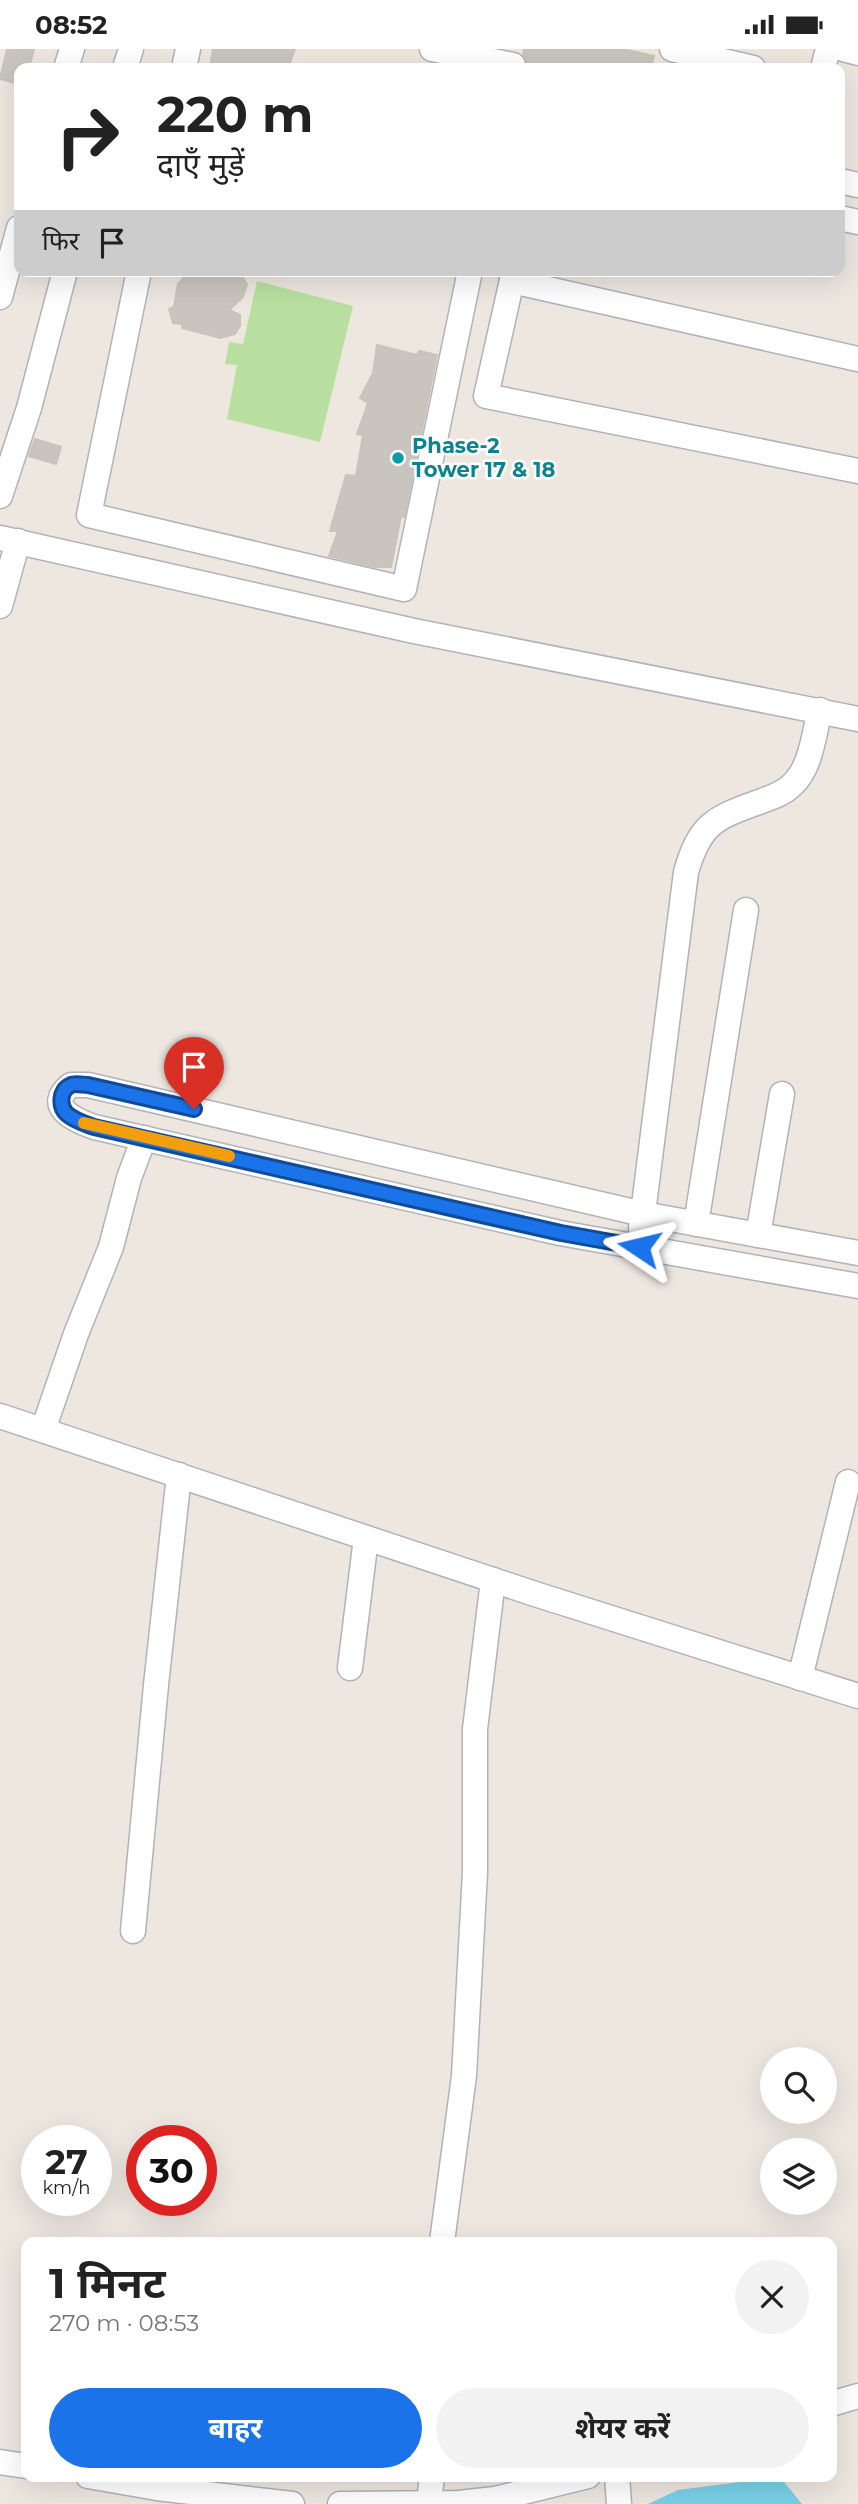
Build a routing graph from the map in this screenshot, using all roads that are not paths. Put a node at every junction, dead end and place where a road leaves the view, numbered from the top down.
1 (432, 49) edge
2 (843, 49) edge
3 (858, 53) edge
4 (678, 56) edge
5 (514, 61) edge
6 (719, 63) edge
7 (14, 246) edge
8 (63, 277) edge
9 (138, 277) edge
10 (469, 277) edge
11 (513, 277) edge
12 (517, 277) edge
13 (0, 297) edge
14 (858, 359) edge
15 (858, 471) edge
16 (0, 496) edge
17 (9, 540) edge
18 (0, 606) edge
19 (820, 711) junction
20 (858, 719) edge
21 (747, 910) dead end
22 (782, 1094) dead end
23 (144, 1137) junction
24 (404, 1158) junction
25 (394, 1194) junction
26 (643, 1214) junction
27 (696, 1224) junction
28 (758, 1235) junction
29 (639, 1247) junction
30 (858, 1253) edge
31 (858, 1286) edge
32 (0, 1416) edge
33 (43, 1430) junction
34 (179, 1475) junction
35 (848, 1482) dead end
36 (366, 1538) junction
37 (493, 1580) junction
38 (349, 1668) dead end
39 (800, 1678) junction
40 (858, 1696) edge
41 (133, 1931) dead end
42 (443, 2237) edge
43 (858, 2396) edge
44 (837, 2402) edge
45 (0, 2462) edge
46 (21, 2465) edge
47 (122, 2482) edge
48 (431, 2482) edge
49 (564, 2482) edge
50 (617, 2482) edge
51 (429, 2503) edge
52 (292, 2504) edge
53 (340, 2504) edge
54 (459, 2504) edge
55 (619, 2504) edge

1 - 5 street
2 - 3 street
4 - 6 street
7 - 13 street
8 - 16 street
9 - 10 street
11 - 15 street
12 - 14 street
17 - 18 street
17 - 19 street
19 - 20 street
19 - 26 street
21 - 27 street
22 - 28 street
23 - 24 street
23 - 25 street
23 - 33 street
24 - 25 street
24 - 26 street
25 - 29 street
26 - 27 street
26 - 29 street
27 - 28 street
28 - 30 street
29 - 31 street
32 - 33 street
33 - 34 street
34 - 36 street
34 - 41 street
35 - 39 street
36 - 37 street
36 - 38 street
37 - 39 street
37 - 42 street
39 - 40 street
43 - 44 street
45 - 46 street
47 - 52 street
48 - 51 street
49 - 54 street
50 - 55 street
51 - 53 street
51 - 54 street

